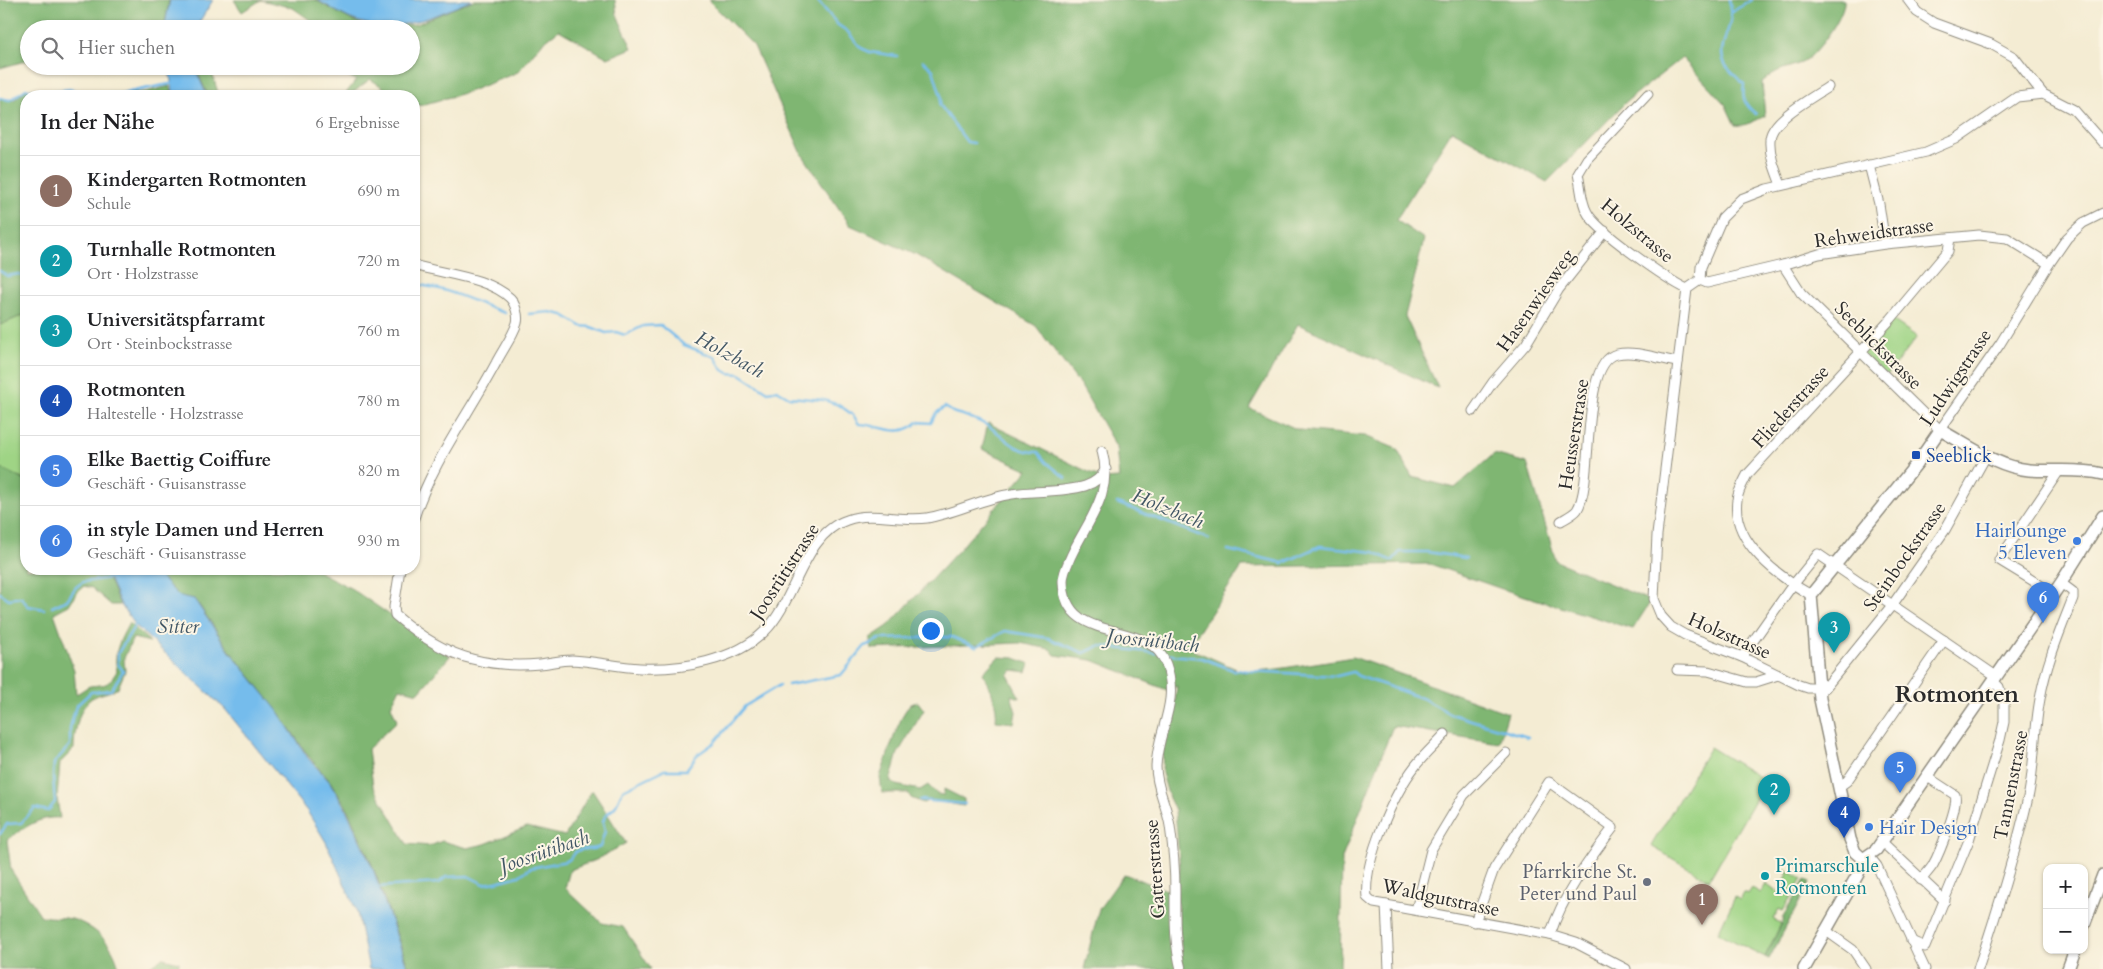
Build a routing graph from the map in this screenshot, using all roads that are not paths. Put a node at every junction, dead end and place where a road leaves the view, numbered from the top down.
1 (1908, 0) edge
2 (1828, 87) dead end
3 (1648, 94) dead end
4 (2043, 94) junction
5 (2103, 143) edge
6 (1869, 165) junction
7 (1781, 186) junction
8 (2103, 213) edge
9 (1605, 231) junction
10 (1950, 238) junction
11 (1885, 244) junction
12 (2049, 264) junction
13 (1784, 265) junction
14 (420, 266) edge
15 (1700, 280) junction
16 (1687, 289) junction
17 (1861, 352) junction
18 (1678, 362) junction
19 (1473, 412) dead end
20 (1940, 430) junction
21 (1102, 451) dead end
22 (1986, 456) junction
23 (1106, 469) junction
24 (2059, 471) junction
25 (2103, 474) edge
26 (420, 505) edge
27 (2103, 516) edge
28 (1561, 521) dead end
29 (1836, 565) junction
30 (399, 575) edge
31 (2061, 583) junction
32 (1794, 584) junction
33 (2053, 594) junction
34 (1811, 595) junction
35 (1893, 604) junction
36 (1944, 640) junction
37 (1742, 657) junction
38 (1677, 670) dead end
39 (1778, 675) junction
40 (1994, 678) junction
41 (1820, 689) junction
42 (1445, 734) dead end
43 (1506, 753) dead end
44 (1926, 776) junction
45 (1840, 786) junction
46 (1881, 841) junction
47 (1866, 858) junction
48 (2103, 875) edge
49 (1921, 880) junction
50 (1945, 902) junction
51 (1386, 905) junction
52 (1416, 910) junction
53 (2088, 914) edge
54 (1475, 922) junction
55 (1825, 930) junction
56 (1550, 935) junction
57 (1911, 941) junction
58 (2074, 954) edge
59 (1181, 969) edge
60 (1389, 969) edge
61 (1626, 969) edge
62 (1804, 969) edge
63 (1866, 969) edge
64 (1925, 969) edge
65 (1978, 969) edge
66 (2068, 969) edge

1 - 4 street
2 - 7 street
3 - 9 street, Holzstrasse
4 - 5 street
4 - 6 street
6 - 7 street
6 - 11 street
7 - 15 street
8 - 12 street, Ludwigstrasse
9 - 16 street, Holzstrasse
9 - 19 street, Hasenwiesweg
10 - 11 street, Rehweidstrasse
10 - 12 street, Rehweidstrasse
10 - 17 street, Fliederstrasse
11 - 13 street, Rehweidstrasse
12 - 20 street, Ludwigstrasse
13 - 15 street, Rehweidstrasse
13 - 17 street, Seeblickstrasse
14 - 26 street
15 - 16 street
16 - 18 street, Holzstrasse
17 - 20 street, Seeblickstrasse
17 - 32 street, Fliederstrasse
18 - 28 street, Heusserstrasse
18 - 37 street, Holzstrasse
20 - 22 street, Seeblickstrasse
20 - 29 street, Ludwigstrasse
21 - 23 street, Gatterstrasse
22 - 24 street, Seeblickstrasse
22 - 35 street, Steinbockstrasse
23 - 30 street, Joosrütistrasse
23 - 59 street, Gatterstrasse
24 - 25 street, Seeblickstrasse
24 - 33 street
27 - 31 street
29 - 32 street
29 - 34 street, Ludwigstrasse
29 - 35 street
31 - 33 street
31 - 65 street, Tannenstrasse
32 - 34 street, Fliederstrasse
32 - 37 street
33 - 40 street
34 - 41 street
35 - 36 street
35 - 41 street, Steinbockstrasse
36 - 40 street
36 - 45 street
37 - 39 street, Holzstrasse
38 - 39 street
39 - 41 street, Holzstrasse
40 - 44 street
40 - 50 street
41 - 45 street
42 - 51 street, Waldgutstrasse
43 - 52 street
44 - 46 street
44 - 49 street
45 - 47 street
46 - 47 street
46 - 49 street
47 - 55 street
47 - 57 street
48 - 53 street
49 - 50 street
50 - 57 street
51 - 52 street, Waldgutstrasse
51 - 60 street
52 - 54 street, Waldgutstrasse
54 - 56 street, Waldgutstrasse
54 - 56 street
55 - 62 street
55 - 63 street
56 - 61 street, Waldgutstrasse
57 - 64 street
58 - 66 street

